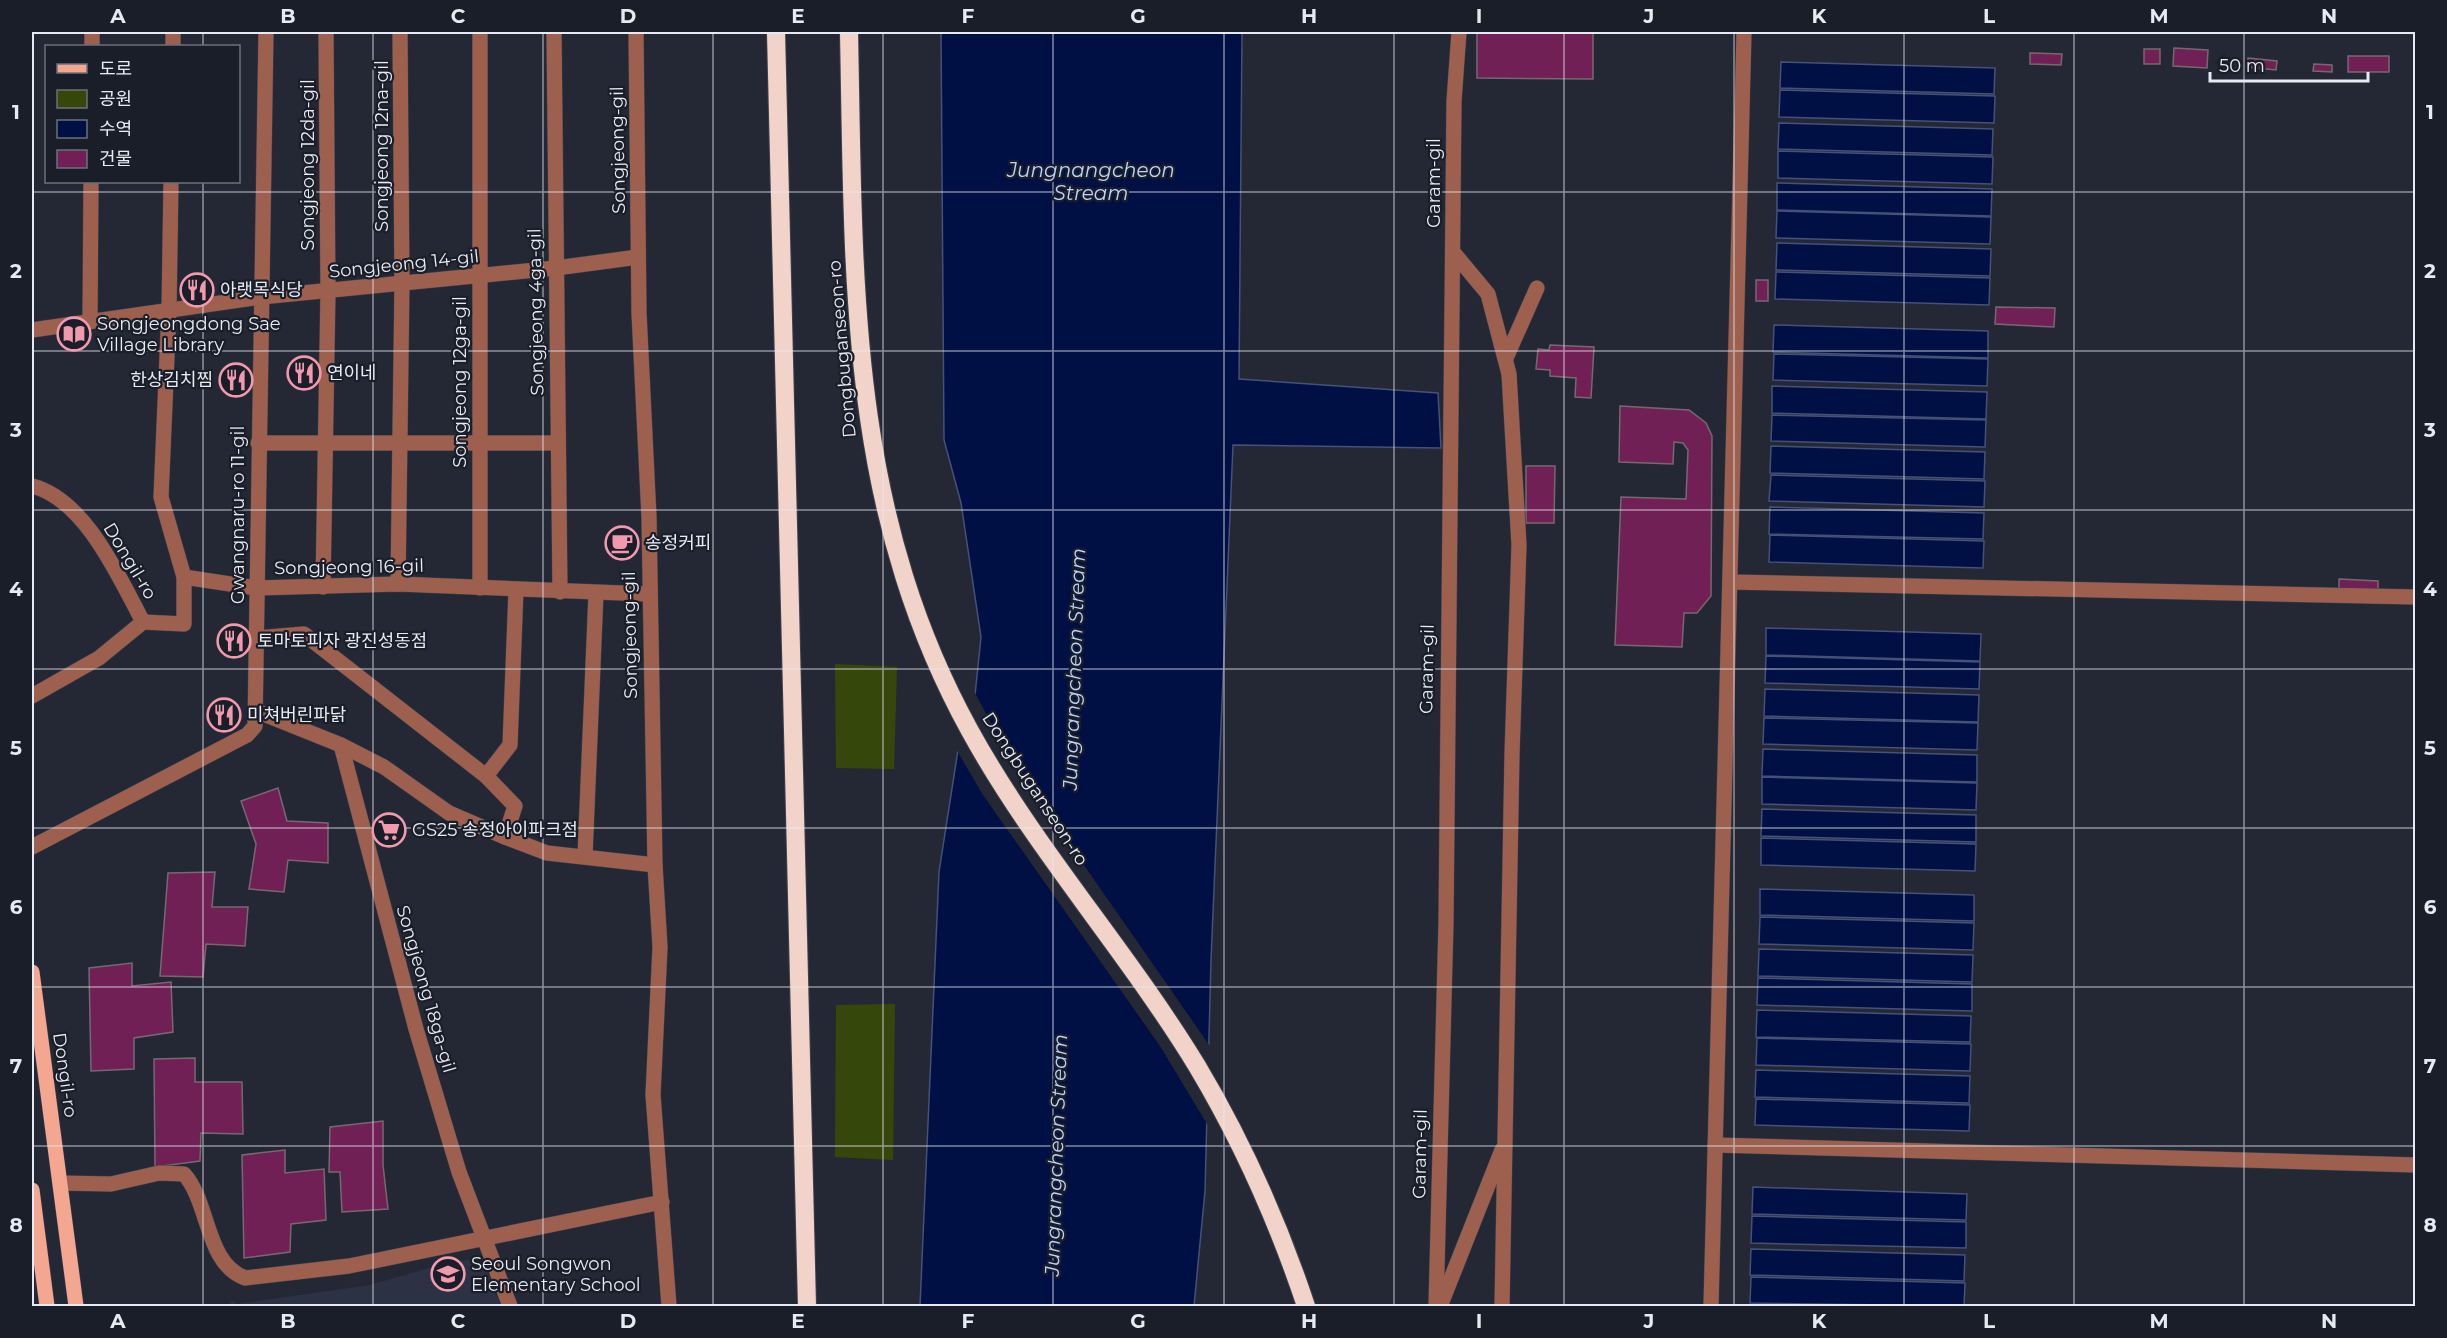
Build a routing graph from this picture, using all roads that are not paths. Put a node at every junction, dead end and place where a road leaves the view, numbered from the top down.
1 (266, 32) edge
2 (326, 32) edge
3 (400, 32) edge
4 (480, 32) edge
5 (554, 32) edge
6 (636, 32) edge
7 (776, 32) edge
8 (849, 32) edge
9 (1459, 32) edge
10 (1744, 32) edge
11 (91, 183) edge
12 (171, 183) edge
13 (1453, 252) junction
14 (638, 257) junction
15 (556, 268) junction
16 (479, 276) junction
17 (402, 283) junction
18 (1537, 288) dead end
19 (328, 291) junction
20 (261, 297) junction
21 (169, 310) junction
22 (90, 321) junction
23 (32, 330) edge
24 (1506, 358) junction
25 (258, 442) junction
26 (557, 443) junction
27 (327, 444) junction
28 (401, 444) junction
29 (479, 444) junction
30 (32, 486) edge
31 (184, 577) junction
32 (1730, 582) junction
33 (398, 584) junction
34 (323, 587) junction
35 (257, 588) junction
36 (480, 588) junction
37 (516, 590) junction
38 (560, 592) junction
39 (596, 593) junction
40 (648, 594) junction
41 (2415, 597) edge
42 (143, 622) junction
43 (257, 638) junction
44 (32, 696) edge
45 (256, 711) junction
46 (341, 745) junction
47 (486, 776) junction
48 (505, 837) junction
49 (32, 847) edge
50 (585, 856) junction
51 (655, 865) junction
52 (32, 972) edge
53 (1505, 1142) junction
54 (1715, 1145) junction
55 (2415, 1165) edge
56 (60, 1183) junction
57 (32, 1190) edge
58 (662, 1202) junction
59 (34, 1225) edge
60 (486, 1238) junction
61 (47, 1306) edge
62 (76, 1306) edge
63 (510, 1306) edge
64 (669, 1306) edge
65 (807, 1306) edge
66 (1306, 1306) edge
67 (1438, 1306) edge
68 (1502, 1306) edge
69 (1711, 1306) edge

1 - 20 street, Gwangnaru-ro 11-gil
2 - 19 street, Songjeong 12da-gil
3 - 17 street, Songjeong 12na-gil
4 - 16 street, Songjeong 12ga-gil
5 - 15 street, Songjeong 4ga-gil
6 - 14 street, Songjeong-gil
7 - 65 highway
8 - 66 highway, Dongbuganseon-ro
9 - 13 street, Garam-gil
10 - 32 street
11 - 22 street
12 - 21 street
13 - 24 street
13 - 67 street, Garam-gil
14 - 15 street, Songjeong 14-gil
14 - 40 street, Songjeong-gil
15 - 16 street, Songjeong 14-gil
15 - 26 street, Songjeong 4ga-gil
16 - 17 street, Songjeong 14-gil
16 - 29 street, Songjeong 12ga-gil
17 - 19 street, Songjeong 14-gil
17 - 28 street, Songjeong 12na-gil
18 - 24 street
19 - 20 street, Songjeong 14-gil
19 - 27 street, Songjeong 12da-gil
20 - 21 street, Songjeong 14-gil
20 - 25 street, Gwangnaru-ro 11-gil
21 - 22 street, Songjeong 14-gil
21 - 31 street
22 - 23 street, Songjeong 14-gil
24 - 53 street
25 - 27 street
25 - 35 street, Gwangnaru-ro 11-gil
26 - 29 street
26 - 38 street, Songjeong 4ga-gil
27 - 28 street
27 - 34 street, Songjeong 12da-gil
28 - 29 street
28 - 33 street, Songjeong 12na-gil
29 - 36 street, Songjeong 12ga-gil
30 - 42 street, Dongil-ro
31 - 35 street, Songjeong 16-gil
31 - 42 street
32 - 41 street
32 - 54 street
33 - 34 street, Songjeong 16-gil
33 - 36 street, Songjeong 16-gil
34 - 35 street, Songjeong 16-gil
35 - 43 street, Gwangnaru-ro 11-gil
36 - 37 street, Songjeong 16-gil
37 - 38 street, Songjeong 16-gil
37 - 47 street
38 - 39 street, Songjeong 16-gil
39 - 40 street, Songjeong 16-gil
39 - 50 street
40 - 51 street, Songjeong-gil
42 - 44 street, Dongil-ro
43 - 45 street, Gwangnaru-ro 11-gil
43 - 47 street
45 - 46 street
45 - 49 street, Gwangnaru-ro 11-gil
46 - 48 street
46 - 60 street, Songjeong 18ga-gil
47 - 48 street
48 - 50 street
50 - 51 street
51 - 58 street, Songjeong-gil
52 - 56 main road, Dongil-ro
53 - 67 street
53 - 68 street
54 - 55 street
54 - 69 street
56 - 60 street
56 - 62 main road, Dongil-ro
57 - 59 main road
58 - 60 street
58 - 64 street
59 - 61 main road
60 - 63 street, Songjeong 18ga-gil

